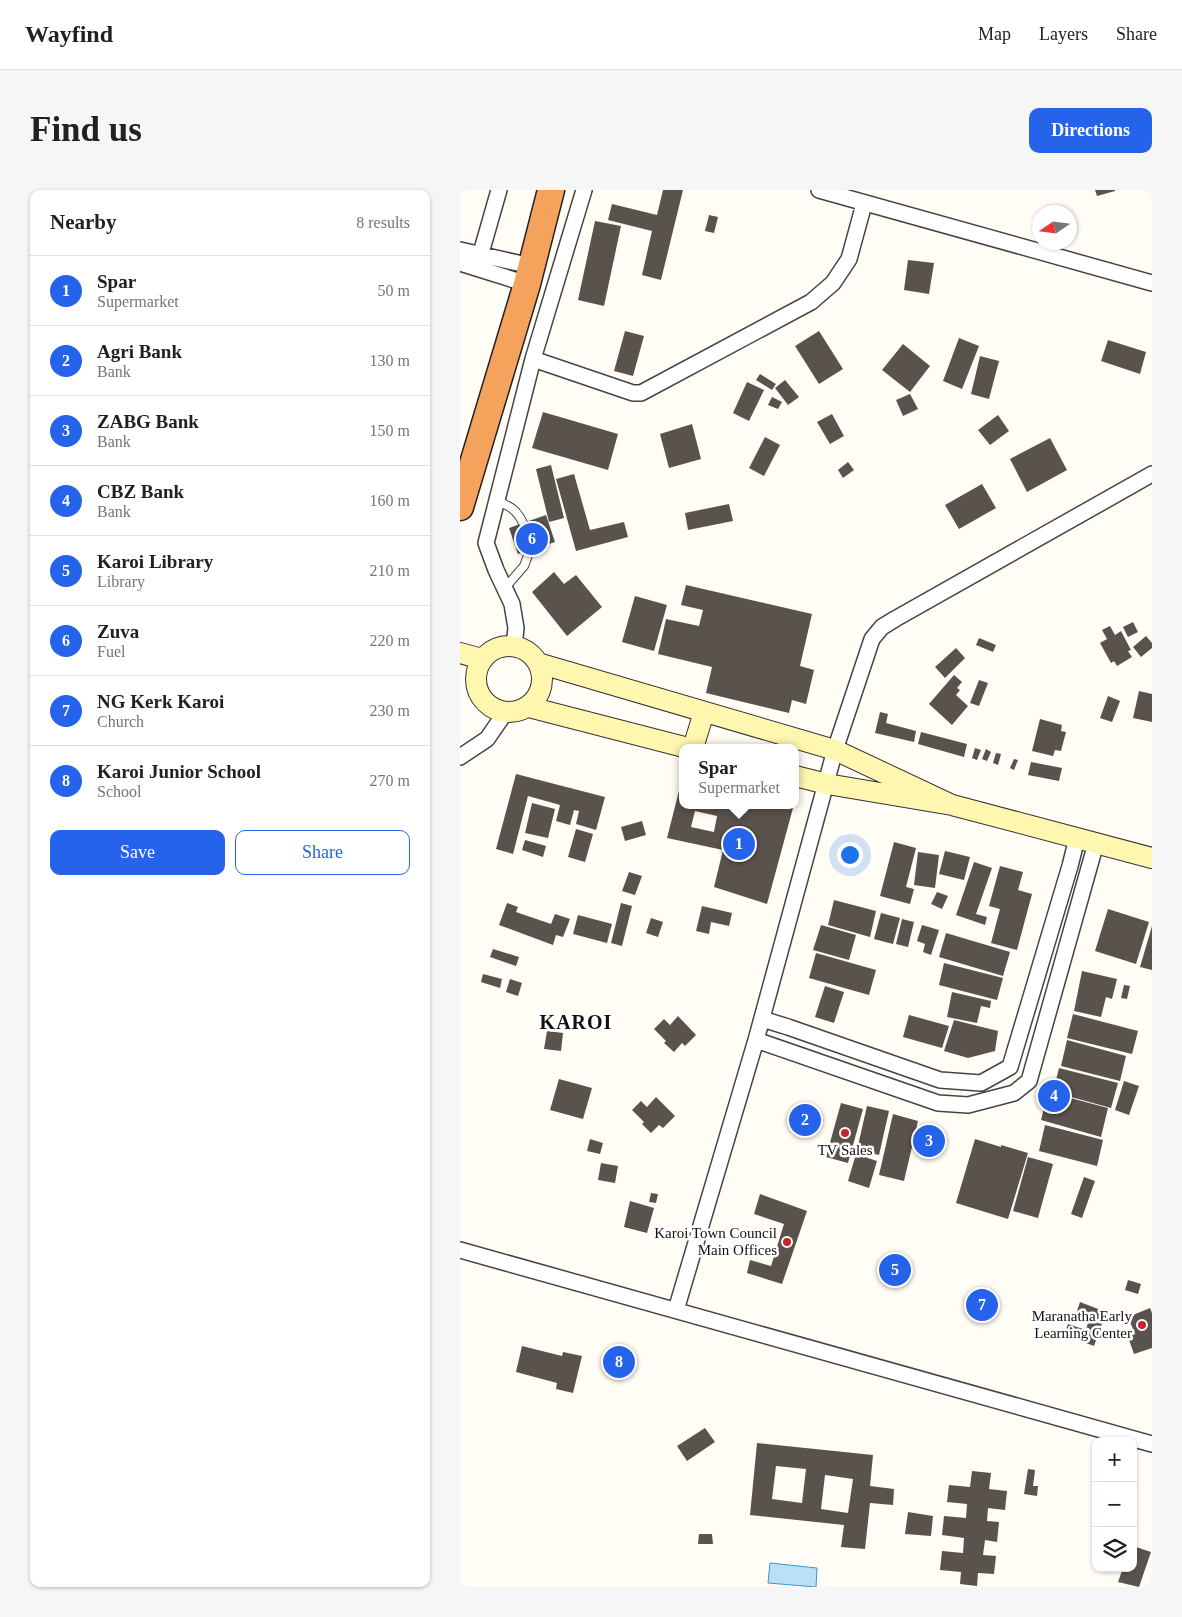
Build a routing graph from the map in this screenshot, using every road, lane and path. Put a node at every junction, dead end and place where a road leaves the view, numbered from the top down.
1 (500, 190) edge
2 (552, 190) edge
3 (584, 190) edge
4 (819, 190) edge
5 (864, 204) junction
6 (460, 250) edge
7 (478, 261) junction
8 (460, 263) edge
9 (529, 275) junction
10 (1152, 283) edge
11 (533, 359) junction
12 (1152, 474) edge
13 (497, 501) junction
14 (460, 506) edge
15 (523, 523) dead end
16 (530, 550) dead end
17 (504, 588) junction
18 (514, 647) junction
19 (460, 653) edge
20 (482, 659) junction
21 (538, 663) junction
22 (468, 682) edge
23 (529, 707) junction
24 (704, 712) junction
25 (505, 714) junction
26 (694, 744) edge
27 (679, 746) edge
28 (835, 750) junction
29 (460, 757) edge
30 (799, 777) edge
31 (827, 784) junction
32 (952, 805) junction
33 (1087, 840) junction
34 (1152, 858) edge
35 (762, 1019) junction
36 (1024, 1022) junction
37 (1044, 1028) junction
38 (756, 1040) junction
39 (886, 1061) junction
40 (878, 1082) junction
41 (460, 1250) edge
42 (676, 1310) junction
43 (1152, 1444) edge

1 - 7 street
2 - 9 highway
3 - 11 street
4 - 5 street
5 - 10 street
5 - 11 street
6 - 7 street
7 - 8 street
7 - 9 street
9 - 14 highway
11 - 13 street
12 - 28 street
13 - 15 lane
13 - 17 street
16 - 17 lane
17 - 18 street
18 - 20 street
18 - 21 street
19 - 20 street
20 - 22 street
21 - 23 street
21 - 24 street
22 - 25 street
23 - 25 street
23 - 27 street
24 - 26 street
24 - 28 street
25 - 29 street
28 - 31 street
28 - 32 street
30 - 31 street
31 - 32 street
31 - 35 street
32 - 33 street
33 - 34 street
33 - 36 street
33 - 37 street
35 - 38 street
35 - 39 street
36 - 37 street
36 - 39 street
37 - 40 street
38 - 40 street
38 - 42 street
39 - 40 street
41 - 42 street
42 - 43 street

